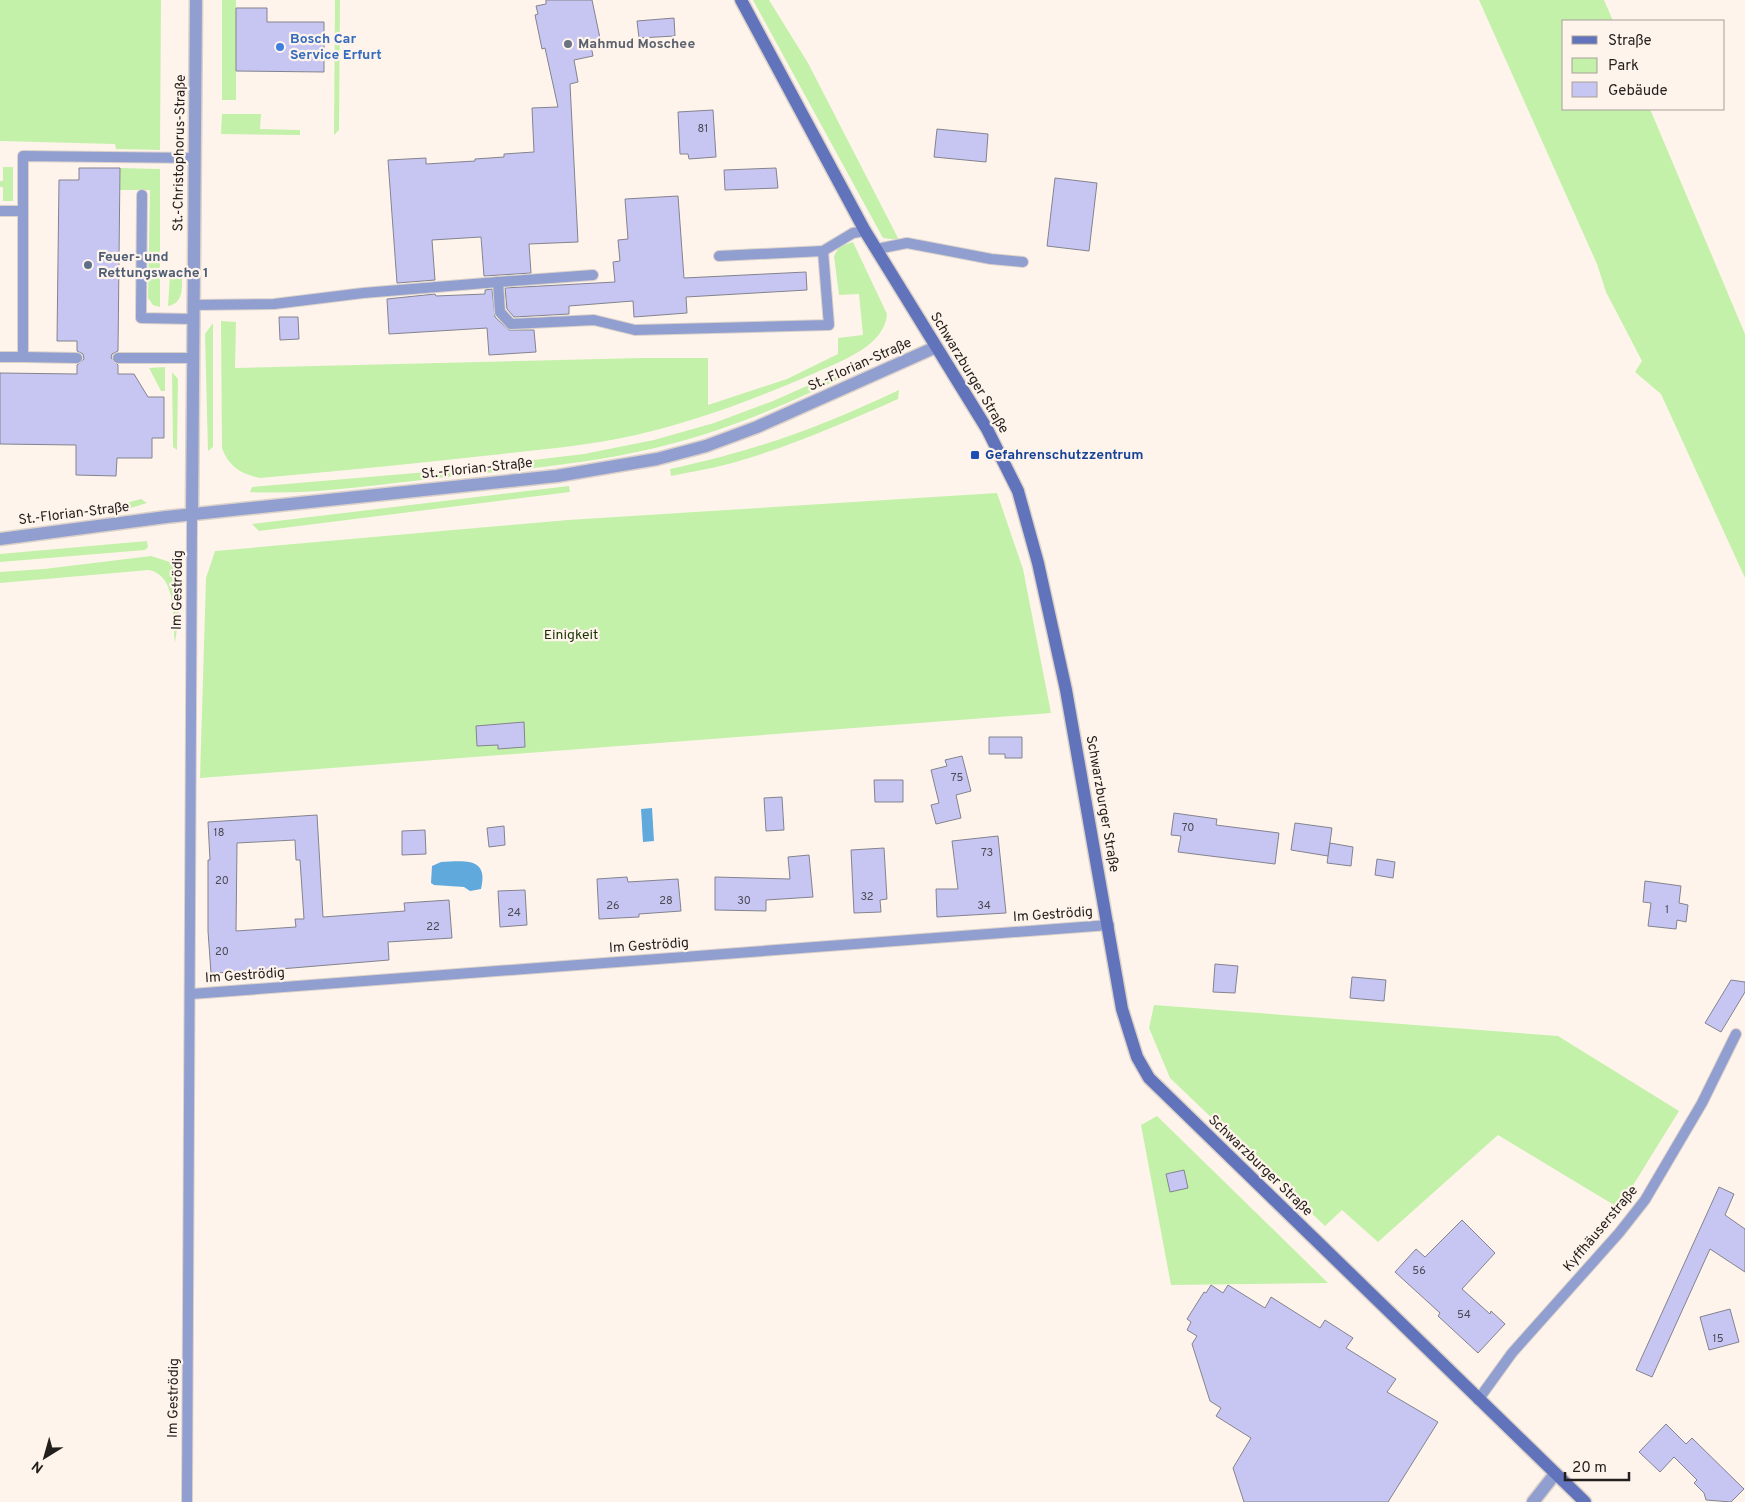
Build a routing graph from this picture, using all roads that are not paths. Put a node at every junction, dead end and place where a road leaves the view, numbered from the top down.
1 (196, 0) edge
2 (741, 0) edge
3 (194, 158) junction
4 (142, 195) dead end
5 (0, 210) edge
6 (23, 211) junction
7 (865, 230) junction
8 (877, 249) junction
9 (823, 251) junction
10 (719, 256) dead end
11 (1023, 262) dead end
12 (593, 275) dead end
13 (498, 282) junction
14 (193, 305) junction
15 (193, 319) junction
16 (936, 347) junction
17 (0, 357) edge
18 (23, 357) junction
19 (77, 358) dead end
20 (118, 358) dead end
21 (193, 358) junction
22 (192, 516) junction
23 (0, 538) edge
24 (1109, 925) junction
25 (191, 994) junction
26 (1736, 1034) dead end
27 (1478, 1400) junction
28 (1555, 1474) junction
29 (1535, 1500) edge
30 (186, 1502) edge
31 (1585, 1502) edge

1 - 3 street, St.-Christophorus-Straße
2 - 7 street, Schwarzburger Straße
3 - 6 lane
3 - 14 street, St.-Christophorus-Straße
4 - 15 lane
5 - 6 lane
6 - 18 lane
7 - 8 street, Schwarzburger Straße
7 - 9 lane
8 - 11 lane
8 - 16 street, Schwarzburger Straße
9 - 10 lane
9 - 13 lane
12 - 13 lane
13 - 14 lane
14 - 15 street, St.-Christophorus-Straße
15 - 21 street, St.-Christophorus-Straße
16 - 22 street, St.-Florian-Straße
16 - 24 street, Schwarzburger Straße
17 - 18 lane
18 - 19 lane
20 - 21 lane
21 - 22 street, St.-Christophorus-Straße
22 - 23 street, St.-Florian-Straße
22 - 25 lane, Im Geströdig
24 - 25 lane, Im Geströdig
24 - 27 street, Schwarzburger Straße
25 - 30 lane, Im Geströdig
26 - 27 lane, Kyffhäuserstraße
27 - 28 street, Schwarzburger Straße
28 - 29 street
28 - 31 street, Schwarzburger Straße

